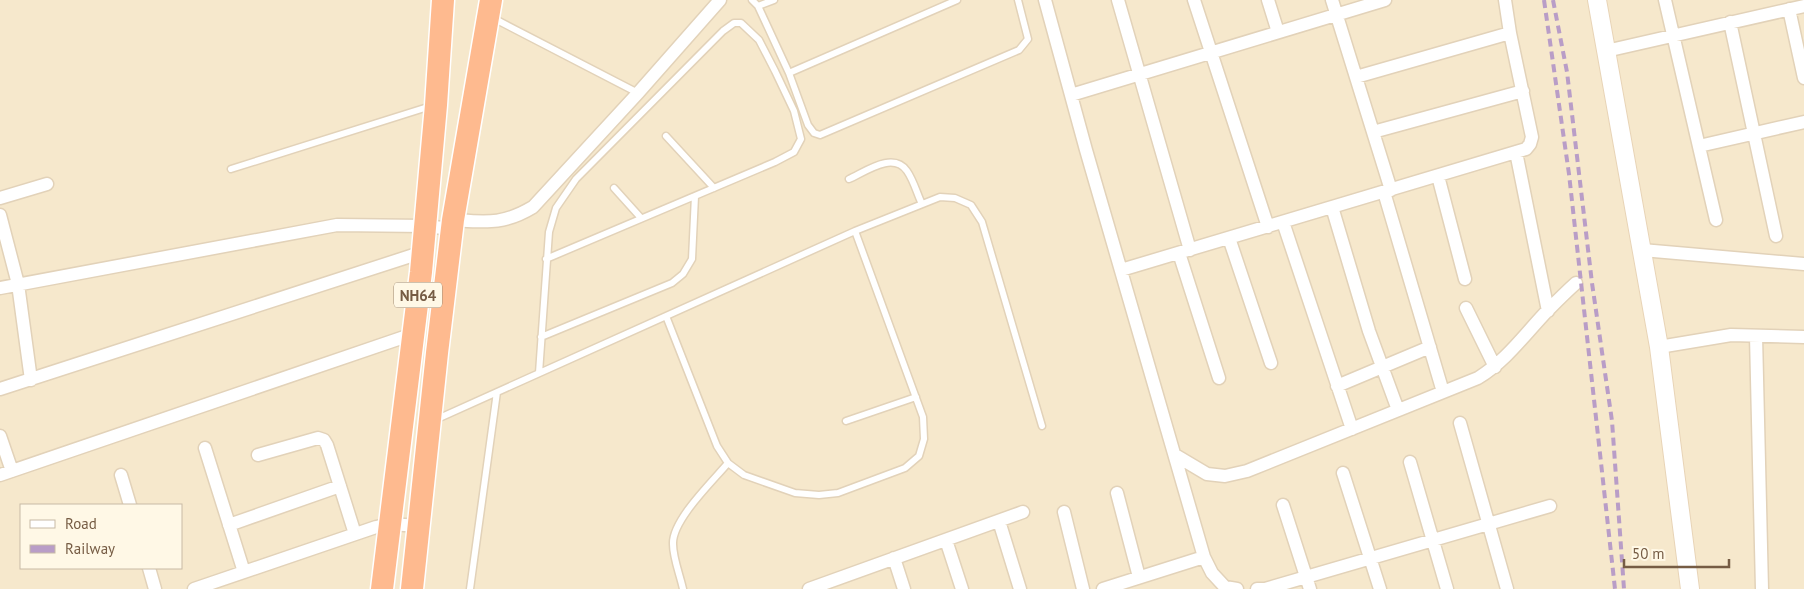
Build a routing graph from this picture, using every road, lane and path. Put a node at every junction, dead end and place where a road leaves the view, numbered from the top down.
1 (443, 0) edge
2 (720, 0) edge
3 (752, 0) edge
4 (774, 0) edge
5 (956, 0) edge
6 (1018, 0) edge
7 (1046, 0) edge
8 (1118, 0) edge
9 (1194, 0) edge
10 (1268, 0) edge
11 (1332, 0) edge
12 (1385, 0) edge
13 (1505, 0) edge
14 (1597, 0) edge
15 (1665, 0) edge
16 (758, 6) junction
17 (1804, 6) edge
18 (1781, 7) edge
19 (490, 8) edge
20 (1337, 14) junction
21 (1730, 22) junction
22 (1278, 32) junction
23 (1510, 33) junction
24 (1673, 35) junction
25 (1606, 51) junction
26 (1211, 52) junction
27 (790, 73) junction
28 (1139, 74) junction
29 (1356, 77) junction
30 (1804, 78) edge
31 (1523, 91) junction
32 (638, 94) junction
33 (1071, 95) junction
34 (436, 104) junction
35 (1804, 122) edge
36 (1373, 132) junction
37 (1753, 134) junction
38 (666, 136) dead end
39 (1699, 146) junction
40 (1516, 152) junction
41 (231, 169) dead end
42 (1438, 176) junction
43 (849, 179) dead end
44 (47, 184) dead end
45 (614, 188) dead end
46 (714, 188) junction
47 (1387, 191) junction
48 (695, 196) junction
49 (0, 198) edge
50 (922, 204) junction
51 (1332, 208) junction
52 (0, 214) edge
53 (641, 218) junction
54 (1716, 220) dead end
55 (1283, 222) junction
56 (453, 224) junction
57 (425, 226) junction
58 (1268, 227) junction
59 (855, 231) junction
60 (1776, 236) dead end
61 (1229, 238) junction
62 (1642, 250) junction
63 (423, 252) junction
64 (1185, 252) junction
65 (546, 259) junction
66 (1804, 264) edge
67 (1121, 270) junction
68 (1465, 279) dead end
69 (1576, 283) dead end
70 (18, 284) junction
71 (0, 288) edge
72 (1466, 308) dead end
73 (1548, 310) junction
74 (666, 316) junction
75 (413, 334) junction
76 (1756, 336) junction
77 (541, 337) junction
78 (1804, 337) edge
79 (1430, 347) junction
80 (1660, 347) junction
81 (1271, 363) dead end
82 (1382, 367) junction
83 (1495, 367) junction
84 (539, 373) junction
85 (1219, 378) dead end
86 (32, 380) junction
87 (1337, 386) junction
88 (0, 389) edge
89 (497, 392) junction
90 (1443, 392) junction
91 (916, 397) junction
92 (1398, 410) junction
93 (846, 421) dead end
94 (1460, 423) dead end
95 (426, 424) junction
96 (1042, 426) dead end
97 (1352, 429) junction
98 (0, 436) edge
99 (204, 448) dead end
100 (258, 455) dead end
101 (1175, 455) junction
102 (728, 462) junction
103 (1410, 462) dead end
104 (6, 473) edge
105 (1343, 473) dead end
106 (121, 475) dead end
107 (340, 486) junction
108 (1117, 493) dead end
109 (130, 504) edge
110 (1283, 505) dead end
111 (1550, 506) dead end
112 (1023, 512) dead end
113 (1064, 512) dead end
114 (999, 521) junction
115 (229, 524) junction
116 (390, 524) junction
117 (1488, 524) junction
118 (419, 526) junction
119 (355, 534) junction
120 (946, 540) junction
121 (1433, 540) junction
122 (1204, 557) junction
123 (894, 558) junction
124 (1371, 558) junction
125 (149, 569) edge
126 (244, 572) junction
127 (1139, 578) junction
128 (1308, 583) edge
129 (155, 589) edge
130 (194, 589) edge
131 (382, 589) edge
132 (412, 589) edge
133 (470, 589) edge
134 (683, 589) edge
135 (809, 589) edge
136 (904, 589) edge
137 (962, 589) edge
138 (1020, 589) edge
139 (1083, 589) edge
140 (1103, 589) edge
141 (1238, 589) edge
142 (1257, 589) edge
143 (1380, 589) edge
144 (1447, 589) edge
145 (1508, 589) edge
146 (1690, 589) edge
147 (1762, 589) edge

1 - 34 highway, NH64
2 - 32 street
3 - 16 lane
4 - 16 lane
5 - 27 lane
6 - 27 lane
7 - 33 street
8 - 28 street
9 - 26 street
10 - 22 street
11 - 20 street
12 - 20 street
13 - 23 street
14 - 25 main road
15 - 24 street
16 - 27 lane
17 - 18 street
18 - 21 street
18 - 30 street
19 - 32 lane
19 - 56 highway, NH64
20 - 22 street
20 - 29 street
21 - 24 street
21 - 37 street
22 - 26 street
23 - 29 street
23 - 31 street
24 - 25 street
24 - 39 street
25 - 62 main road
26 - 28 street
26 - 58 street
28 - 33 street
28 - 64 street
29 - 36 street
31 - 36 street
31 - 40 street
32 - 56 street
33 - 67 street
34 - 41 lane
34 - 57 highway, NH64
35 - 37 street
36 - 47 street
37 - 39 street
37 - 60 street
38 - 46 lane
39 - 54 street
40 - 42 street
40 - 73 street
42 - 47 street
42 - 68 street
43 - 50 lane
44 - 49 street
45 - 53 lane
46 - 48 lane
46 - 65 lane
47 - 51 street
47 - 79 street
48 - 53 lane
48 - 77 lane
50 - 59 lane
50 - 96 lane
51 - 55 street
51 - 82 street
52 - 70 street
53 - 65 lane
55 - 58 street
55 - 87 street
56 - 57 street
56 - 95 highway, NH64
57 - 63 highway, NH64
57 - 70 street
58 - 61 street
59 - 74 lane
59 - 91 lane
61 - 64 street
61 - 81 street
62 - 66 street
62 - 80 main road
63 - 75 highway, NH64
63 - 86 street
64 - 67 street
64 - 85 street
65 - 77 lane
67 - 101 street
69 - 73 street
70 - 71 street
70 - 86 street
72 - 83 street
73 - 83 street
74 - 84 lane
74 - 102 lane
75 - 104 street
75 - 116 highway, NH64
76 - 78 street
76 - 80 street
76 - 147 street
77 - 84 lane
79 - 82 street
79 - 90 street
80 - 146 main road
82 - 87 street
82 - 92 street
83 - 90 street
84 - 89 lane
86 - 88 street
87 - 97 street
89 - 95 lane
89 - 133 lane
90 - 92 street
91 - 93 lane
91 - 102 lane
92 - 97 street
94 - 117 street
95 - 118 highway, NH64
97 - 101 street
98 - 104 street
99 - 115 street
100 - 107 street
101 - 122 street
102 - 134 lane
103 - 121 street
105 - 124 street
106 - 109 street
107 - 115 street
107 - 119 street
108 - 127 street
110 - 128 street
111 - 117 street
112 - 114 street
113 - 139 street
114 - 120 street
114 - 138 street
115 - 126 street
116 - 118 street
116 - 119 street
116 - 131 highway, NH64
117 - 121 street
117 - 145 street
118 - 132 highway, NH64
119 - 126 street
120 - 123 street
120 - 137 street
121 - 124 street
121 - 144 street
122 - 127 street
122 - 141 street
123 - 135 street
123 - 136 street
124 - 128 street
124 - 143 street
125 - 129 street
126 - 130 street
127 - 140 street
128 - 142 street

